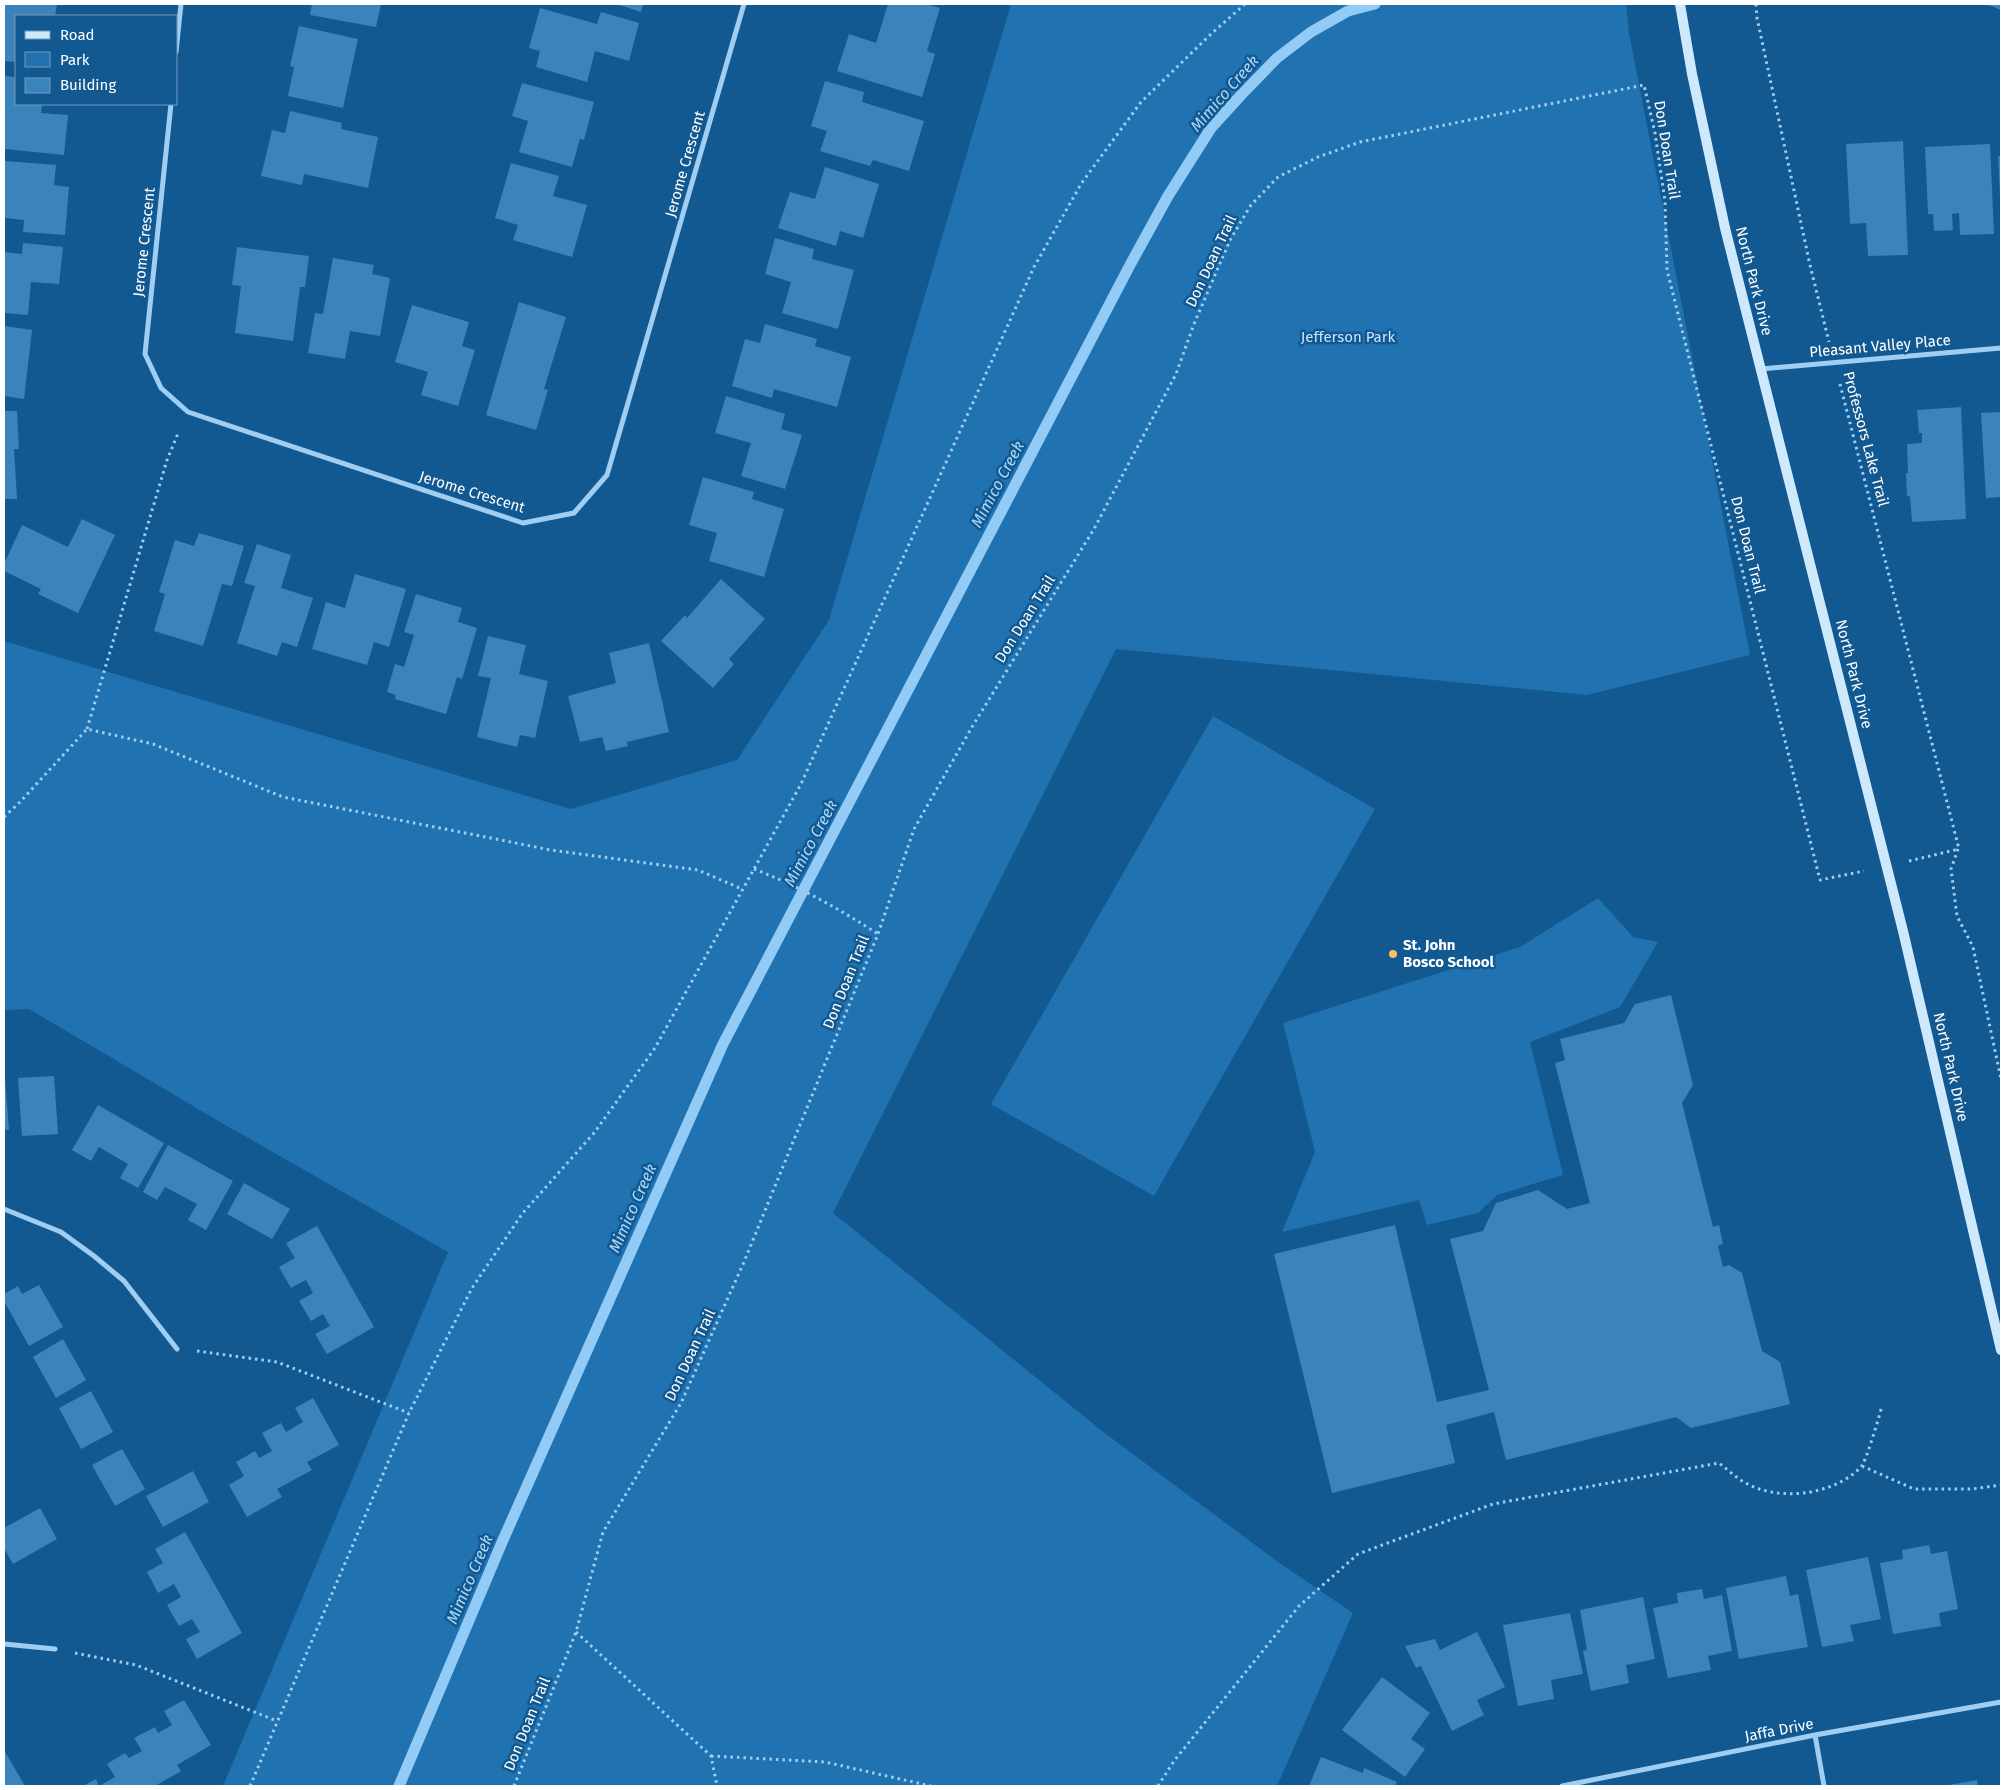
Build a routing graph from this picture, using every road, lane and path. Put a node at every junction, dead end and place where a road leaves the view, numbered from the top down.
1 (181, 4) edge
2 (744, 4) edge
3 (1245, 4) edge
4 (1680, 4) edge
5 (1756, 4) edge
6 (178, 33) edge
7 (171, 105) edge
8 (2001, 348) edge
9 (1834, 363) junction
10 (1761, 369) junction
11 (188, 412) junction
12 (87, 729) junction
13 (4, 817) edge
14 (1958, 849) junction
15 (1887, 867) junction
16 (754, 869) junction
17 (742, 889) junction
18 (878, 934) junction
19 (2001, 1078) edge
20 (4, 1209) edge
21 (177, 1349) joint
22 (2001, 1350) edge
23 (1882, 1406) dead end
24 (409, 1413) junction
25 (1862, 1466) junction
26 (2001, 1485) edge
27 (576, 1632) junction
28 (4, 1644) edge
29 (55, 1649) joint
30 (2001, 1702) edge
31 (277, 1721) junction
32 (1814, 1735) junction
33 (711, 1756) junction
34 (250, 1786) edge
35 (514, 1786) edge
36 (717, 1786) edge
37 (931, 1786) edge
38 (1158, 1786) edge
39 (1562, 1786) edge
40 (1824, 1786) edge

1 - 6 street
2 - 11 street, Jerome Crescent
3 - 16 path
4 - 10 main road, North Park Drive
5 - 9 path, Professors Lake Trail
7 - 11 street, Jerome Crescent
8 - 9 street, Pleasant Valley Place
9 - 10 street, Pleasant Valley Place
9 - 14 path, Professors Lake Trail
10 - 15 main road, North Park Drive
11 - 12 path
12 - 13 path
12 - 17 path
14 - 15 path, Don Doan Trail
14 - 19 path
15 - 18 path, Don Doan Trail
15 - 22 main road, North Park Drive
16 - 17 path
16 - 18 path
17 - 24 path
18 - 27 path, Don Doan Trail
20 - 21 street
21 - 24 path
23 - 25 path
24 - 31 path
25 - 26 path
25 - 38 path
27 - 33 path
27 - 35 path, Don Doan Trail
28 - 29 street
29 - 31 path
30 - 32 street, Jaffa Drive
31 - 34 path
32 - 39 street, Jaffa Drive
32 - 40 street
33 - 36 path
33 - 37 path

